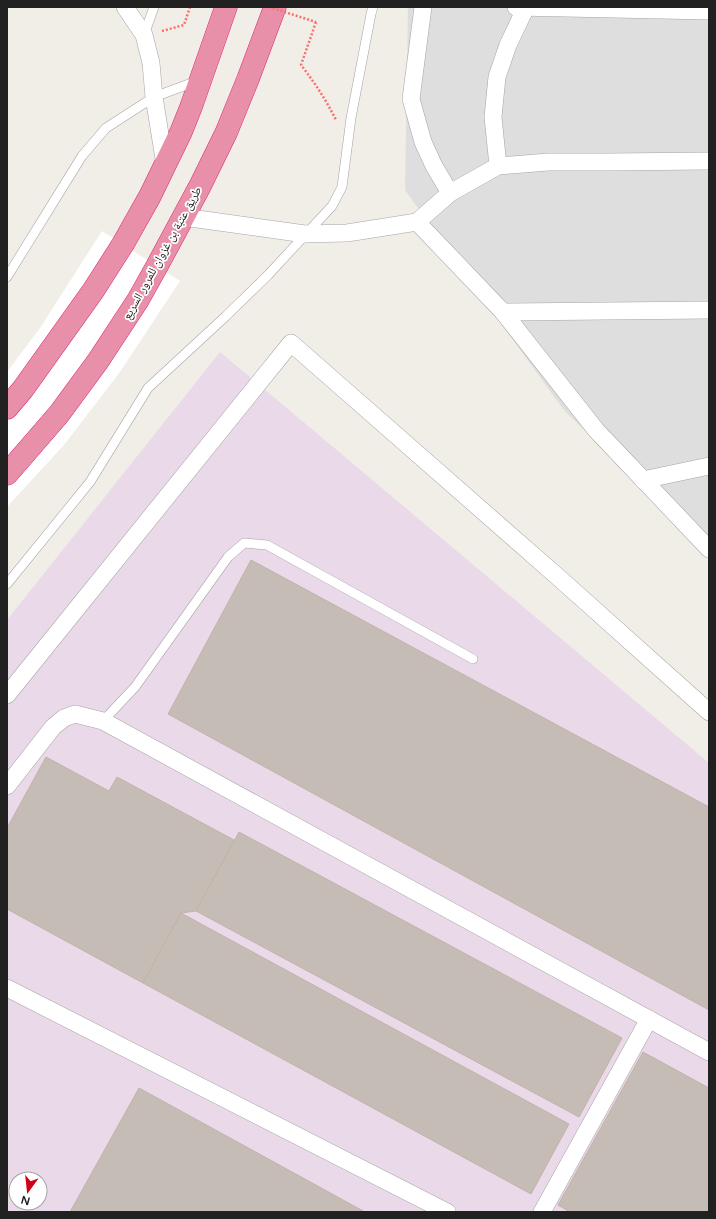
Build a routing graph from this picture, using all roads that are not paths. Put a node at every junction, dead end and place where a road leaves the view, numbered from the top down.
1 (125, 7) edge
2 (154, 7) edge
3 (226, 7) edge
4 (275, 7) edge
5 (373, 7) edge
6 (424, 7) edge
7 (516, 7) edge
8 (526, 7) edge
9 (709, 11) edge
10 (144, 35) junction
11 (200, 80) junction
12 (154, 97) junction
13 (709, 161) edge
14 (165, 165) junction
15 (498, 166) junction
16 (450, 193) junction
17 (183, 217) junction
18 (417, 222) junction
19 (305, 234) junction
20 (7, 277) edge
21 (709, 310) edge
22 (503, 312) junction
23 (7, 408) edge
24 (709, 466) edge
25 (7, 474) edge
26 (643, 480) junction
27 (709, 549) edge
28 (7, 584) edge
29 (473, 659) dead end
30 (7, 695) edge
31 (709, 712) edge
32 (103, 721) junction
33 (7, 786) edge
34 (7, 988) edge
35 (649, 1019) junction
36 (709, 1052) edge
37 (447, 1212) edge
38 (542, 1212) edge

1 - 10 street
2 - 10 lane
3 - 11 highway
4 - 17 highway, طريق عتبة بن غزوان للمرور السريع
5 - 19 lane
6 - 16 street
7 - 8 street
8 - 9 street
8 - 15 street
10 - 12 street
11 - 12 lane
11 - 14 highway
12 - 14 street
12 - 20 lane
13 - 15 street
14 - 23 highway
15 - 16 street
16 - 18 street
17 - 19 street
17 - 25 highway, طريق عتبة بن غزوان للمرور السريع
18 - 19 street
18 - 22 street
19 - 28 lane
21 - 22 street
22 - 26 street
24 - 26 street
26 - 27 street
29 - 32 lane
30 - 31 street
32 - 33 street
32 - 35 street
34 - 37 street
35 - 36 street
35 - 38 street

